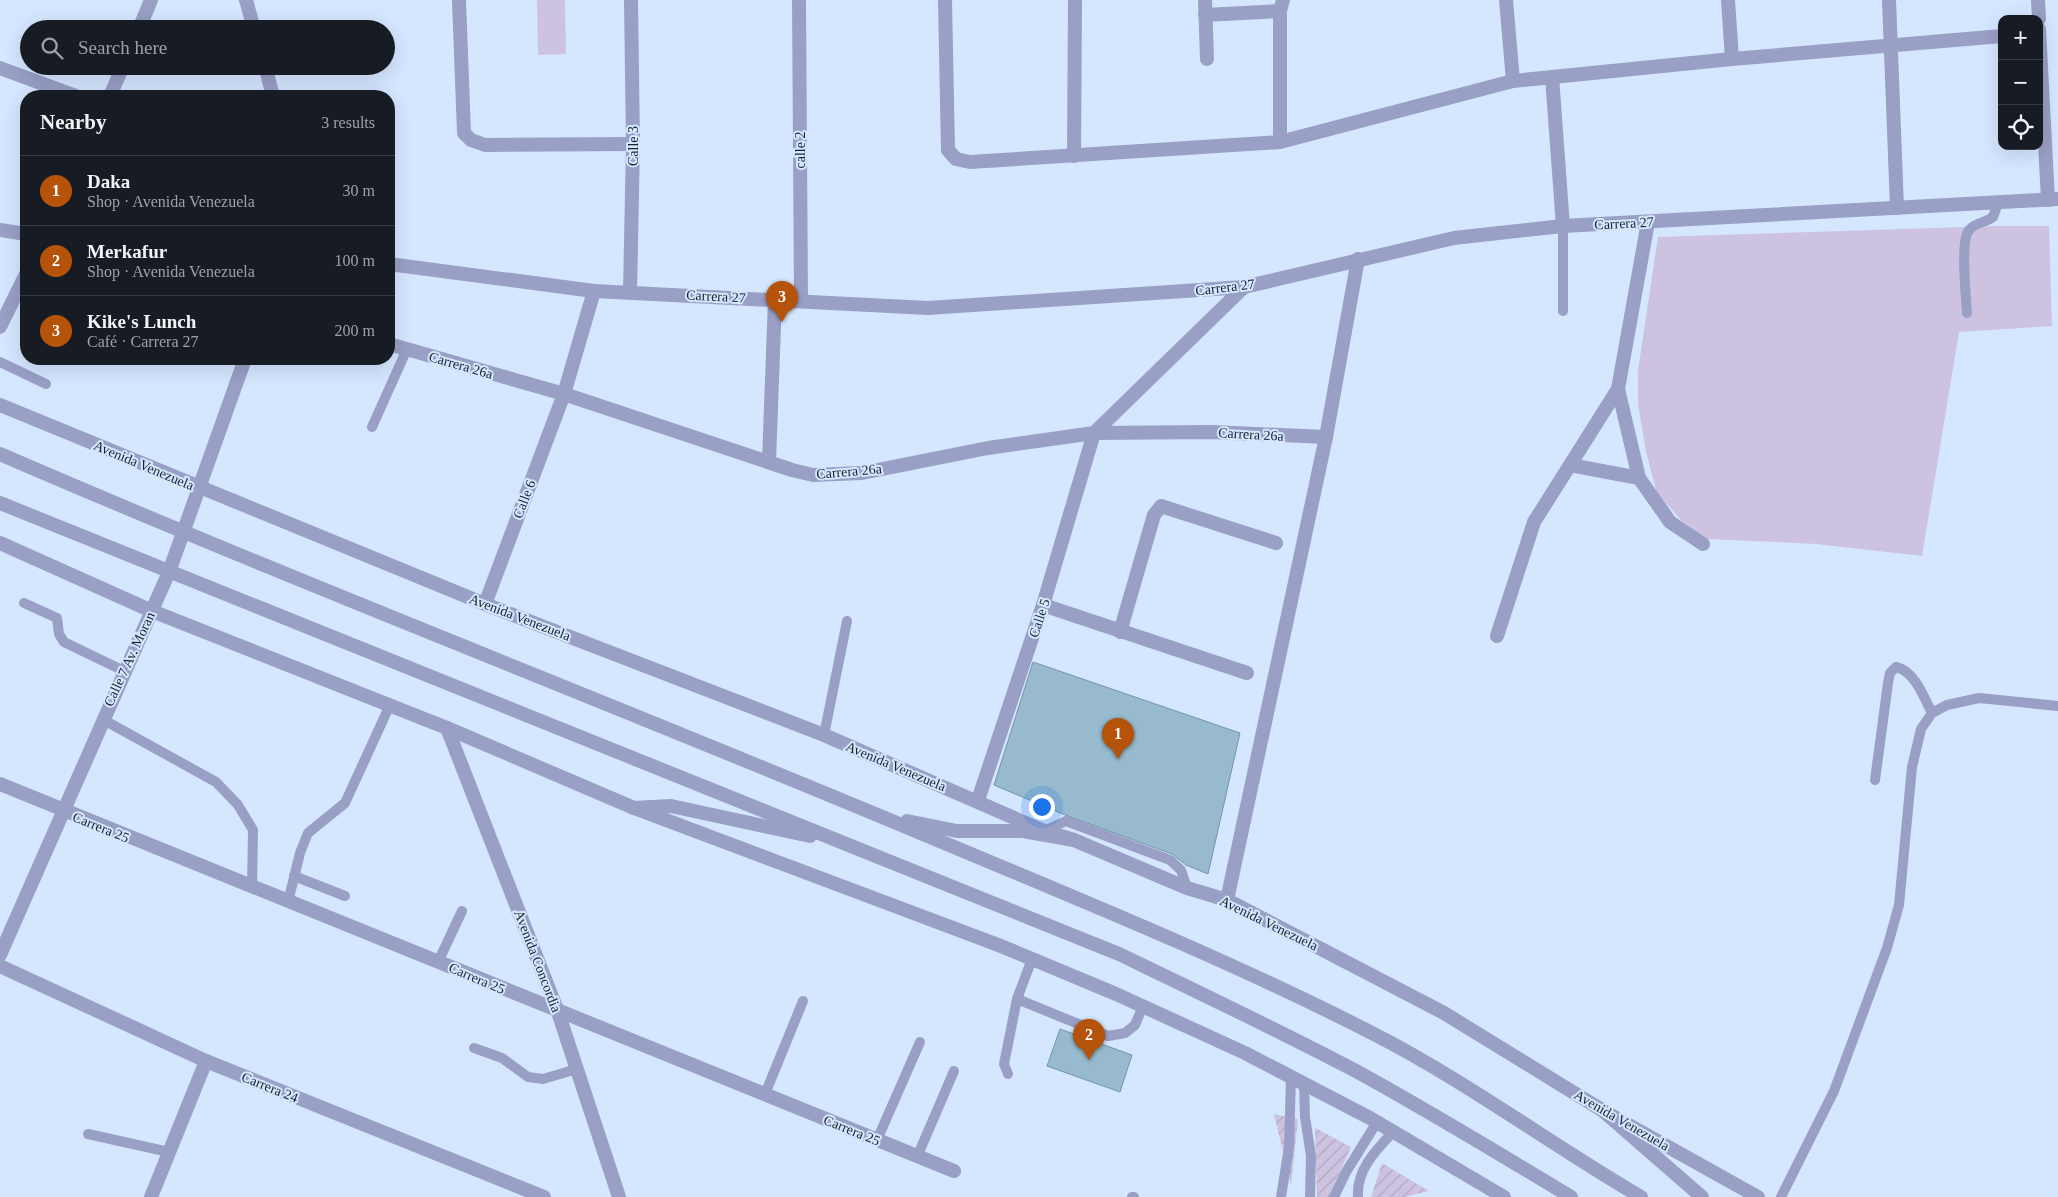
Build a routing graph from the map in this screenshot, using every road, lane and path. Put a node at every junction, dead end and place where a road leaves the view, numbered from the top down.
1 (151, 0) edge
2 (246, 0) edge
3 (459, 0) edge
4 (631, 0) edge
5 (799, 0) edge
6 (945, 0) edge
7 (1075, 0) edge
8 (1205, 0) edge
9 (1506, 0) edge
10 (1728, 0) edge
11 (1889, 0) edge
12 (2038, 0) edge
13 (1282, 6) edge
14 (2039, 15) edge
15 (1205, 16) junction
16 (143, 20) edge
17 (252, 20) edge
18 (1998, 36) edge
19 (1892, 45) junction
20 (1207, 59) dead end
21 (1732, 59) junction
22 (2041, 60) edge
23 (0, 68) edge
24 (119, 75) edge
25 (267, 75) edge
26 (1552, 77) junction
27 (1513, 81) junction
28 (60, 90) edge
29 (113, 90) edge
30 (271, 90) edge
31 (1280, 142) junction
32 (633, 144) junction
33 (1074, 156) junction
34 (2053, 200) edge
35 (1998, 203) junction
36 (1897, 208) junction
37 (1648, 222) junction
38 (1564, 226) junction
39 (0, 230) edge
40 (20, 233) edge
41 (1358, 259) junction
42 (395, 265) edge
43 (20, 286) edge
44 (1244, 287) junction
45 (594, 291) junction
46 (630, 292) junction
47 (775, 299) junction
48 (802, 300) junction
49 (1563, 311) dead end
50 (1967, 313) dead end
51 (0, 327) edge
52 (395, 346) edge
53 (406, 349) junction
54 (0, 362) edge
55 (243, 365) edge
56 (46, 384) dead end
57 (1618, 389) junction
58 (564, 394) junction
59 (0, 405) edge
60 (372, 428) dead end
61 (1094, 433) junction
62 (1326, 437) junction
63 (0, 454) edge
64 (769, 462) junction
65 (1570, 465) junction
66 (1639, 478) junction
67 (199, 488) junction
68 (0, 503) edge
69 (181, 532) junction
70 (0, 542) edge
71 (1276, 543) dead end
72 (1704, 544) dead end
73 (168, 572) junction
74 (24, 603) dead end
75 (485, 604) junction
76 (1043, 606) junction
77 (152, 611) junction
78 (846, 621) dead end
79 (1120, 632) junction
80 (1497, 636) dead end
81 (124, 671) junction
82 (1247, 673) dead end
83 (2058, 706) edge
84 (389, 707) junction
85 (1932, 713) junction
86 (102, 719) junction
87 (447, 728) junction
88 (824, 735) junction
89 (1875, 780) dead end
90 (0, 784) edge
91 (978, 800) junction
92 (634, 808) junction
93 (63, 811) junction
94 (877, 815) junction
95 (1044, 830) junction
96 (834, 840) junction
97 (1074, 840) junction
98 (294, 876) junction
99 (252, 888) junction
100 (1187, 888) junction
101 (345, 896) dead end
102 (1227, 900) junction
103 (288, 902) junction
104 (462, 911) dead end
105 (0, 955) edge
106 (1032, 959) junction
107 (438, 962) junction
108 (0, 966) edge
109 (1017, 999) junction
110 (803, 1001) dead end
111 (1143, 1006) junction
112 (558, 1012) junction
113 (920, 1042) dead end
114 (474, 1048) dead end
115 (206, 1061) junction
116 (577, 1069) junction
117 (954, 1071) dead end
118 (1008, 1074) dead end
119 (1291, 1077) junction
120 (1304, 1084) junction
121 (765, 1094) junction
122 (1602, 1110) junction
123 (1377, 1122) junction
124 (1394, 1131) junction
125 (88, 1134) dead end
126 (877, 1140) junction
127 (169, 1152) junction
128 (917, 1157) junction
129 (954, 1171) dead end
130 (151, 1197) edge
131 (544, 1197) edge
132 (619, 1197) edge
133 (1282, 1197) edge
134 (1310, 1197) edge
135 (1334, 1197) edge
136 (1358, 1197) edge
137 (1504, 1197) edge
138 (1572, 1197) edge
139 (1641, 1197) edge
140 (1702, 1197) edge
141 (1758, 1197) edge
142 (1781, 1197) edge

1 - 16 street
2 - 17 street
3 - 32 street
4 - 32 street, Calle 3
5 - 48 street, calle 2
6 - 33 street
7 - 33 street
8 - 15 street
9 - 27 street
10 - 21 street
11 - 19 street
12 - 14 street
13 - 15 street
13 - 31 street
15 - 20 street
18 - 19 street
19 - 21 street
19 - 36 street
21 - 26 street
22 - 34 street
23 - 28 street
24 - 29 street
25 - 30 street
26 - 27 street
26 - 38 street
27 - 31 street
31 - 33 street
32 - 46 street, Calle 3
34 - 35 street, Carrera 27
35 - 36 street, Carrera 27
35 - 50 lane
36 - 37 street, Carrera 27
37 - 38 street, Carrera 27
37 - 57 street
38 - 41 street, Carrera 27
38 - 49 lane
39 - 40 street
41 - 44 street, Carrera 27
41 - 62 street
42 - 45 street, Carrera 27
43 - 51 street
44 - 48 street, Carrera 27
44 - 61 street
45 - 46 street, Carrera 27
45 - 58 street, Calle 6
46 - 47 street, Carrera 27
47 - 48 street, Carrera 27
47 - 64 street
52 - 53 street, Carrera 26a
53 - 58 street, Carrera 26a
53 - 60 lane
54 - 56 lane
55 - 67 street, Calle 7 Av. Moran
57 - 65 street
57 - 66 street
58 - 64 street, Carrera 26a
58 - 75 street, Calle 6
59 - 67 street, Avenida Venezuela
61 - 62 street, Carrera 26a
61 - 64 street, Carrera 26a
61 - 76 street, Calle 5
62 - 102 street
63 - 69 street
65 - 66 street
65 - 80 street
66 - 72 street
67 - 69 street, Calle 7 Av. Moran
67 - 75 street, Avenida Venezuela
68 - 73 street
69 - 73 street, Calle 7 Av. Moran
69 - 94 street
70 - 77 street
71 - 79 street
73 - 77 street, Calle 7 Av. Moran
73 - 96 street
74 - 81 lane
75 - 88 street, Avenida Venezuela
76 - 79 street
76 - 91 street, Calle 5
77 - 81 street, Calle 7 Av. Moran
77 - 84 street
78 - 88 lane
79 - 82 street
81 - 86 street, Calle 7 Av. Moran
83 - 85 lane
84 - 87 street
84 - 98 lane
85 - 89 lane
85 - 142 lane
86 - 93 street, Calle 7 Av. Moran
86 - 99 lane
87 - 92 street
87 - 112 street, Avenida Concordia
88 - 91 street, Avenida Venezuela
90 - 93 street, Carrera 25
91 - 95 street, Avenida Venezuela
92 - 96 street
92 - 106 street
93 - 99 street, Carrera 25
93 - 105 street, Calle 7 Av. Moran
94 - 97 street
94 - 139 street
95 - 97 street, Avenida Venezuela
95 - 100 lane
96 - 138 street
97 - 100 street, Avenida Venezuela
98 - 101 lane
98 - 103 lane
99 - 103 street, Carrera 25
100 - 102 street, Avenida Venezuela
102 - 122 street, Avenida Venezuela
103 - 107 street, Carrera 25
104 - 107 lane
106 - 109 lane
106 - 111 street
107 - 112 street, Carrera 25
108 - 115 street, Carrera 24
109 - 111 lane
109 - 118 lane
110 - 121 lane
111 - 119 street
112 - 116 street, Avenida Concordia
112 - 121 street, Carrera 25
113 - 126 lane
114 - 116 lane
115 - 127 street
115 - 131 street, Carrera 24
116 - 132 street, Avenida Concordia
117 - 128 lane
119 - 120 street
119 - 133 lane
120 - 123 street
120 - 134 lane
121 - 126 street, Carrera 25
122 - 140 street
122 - 141 street, Avenida Venezuela
123 - 124 street
123 - 135 lane
124 - 136 lane
124 - 137 street
125 - 127 lane
126 - 128 street, Carrera 25
127 - 130 street
128 - 129 street, Carrera 25

